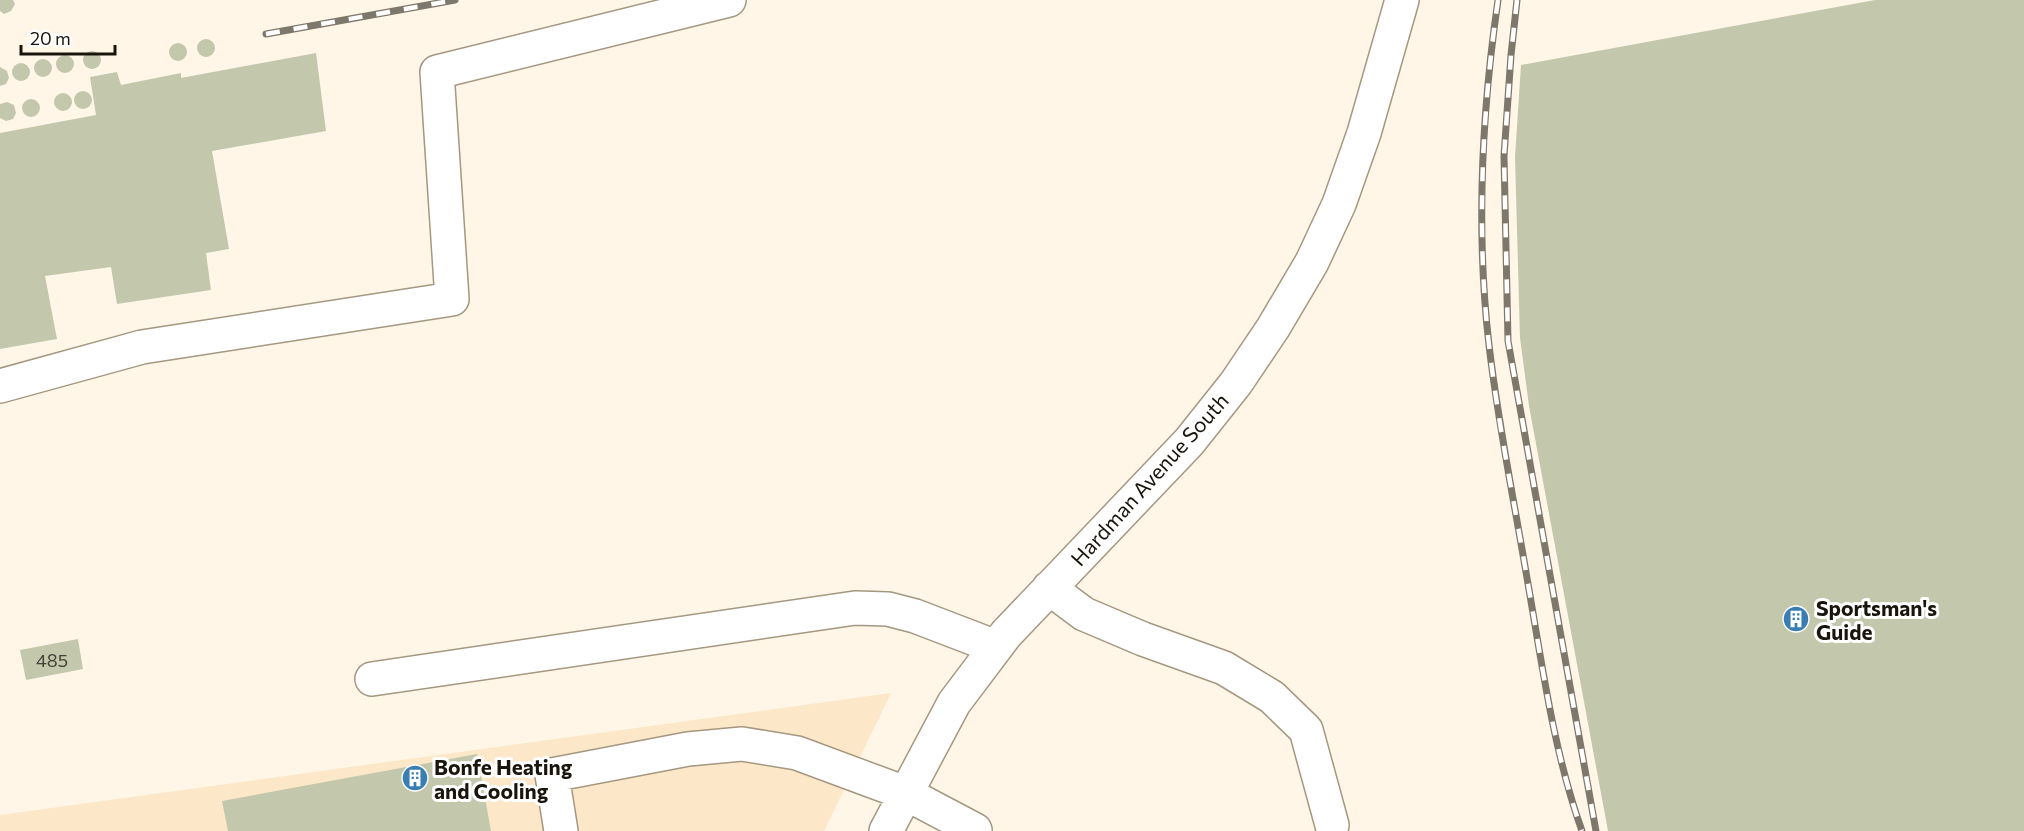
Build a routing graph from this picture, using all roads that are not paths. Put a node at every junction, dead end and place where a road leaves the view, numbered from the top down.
1 (729, 0) edge
2 (1402, 0) edge
3 (0, 386) edge
4 (1049, 588) junction
5 (996, 647) junction
6 (372, 679) dead end
7 (905, 793) junction
8 (1332, 825) dead end
9 (975, 830) edge
10 (561, 831) edge
11 (886, 831) edge

1 - 3 street
2 - 4 street, Hardman Avenue South
4 - 5 street, Hardman Avenue South
4 - 8 street
5 - 6 street
5 - 7 street, Hardman Avenue South
7 - 9 street
7 - 10 street
7 - 11 street, Hardman Avenue South

